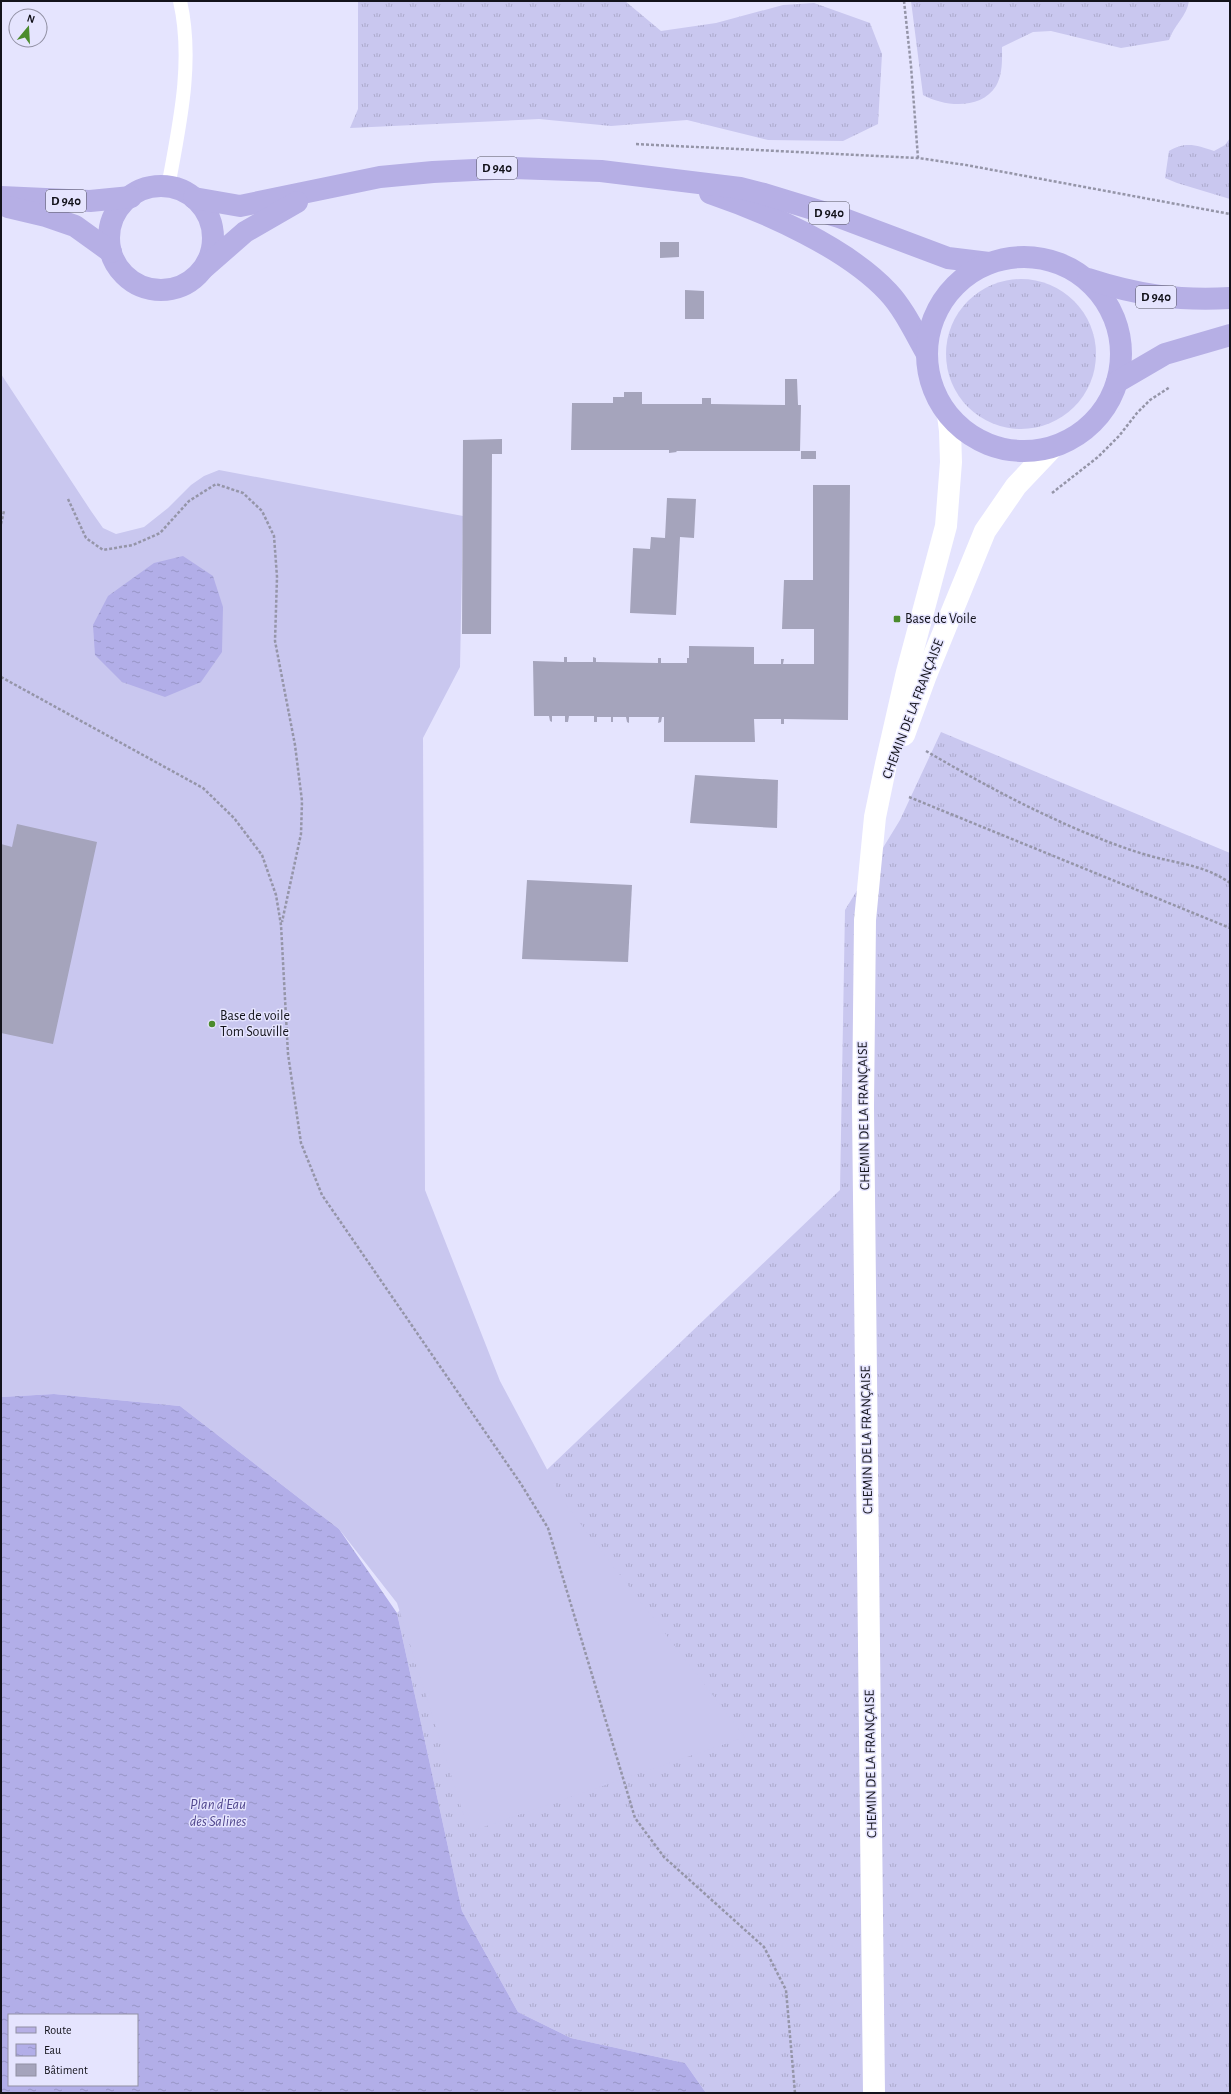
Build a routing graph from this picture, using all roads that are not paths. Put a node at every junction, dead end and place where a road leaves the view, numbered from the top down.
1 (180, 1) edge
2 (665, 178) junction
3 (329, 187) junction
4 (168, 188) junction
5 (1, 197) edge
6 (131, 197) junction
7 (194, 198) junction
8 (1, 206) edge
9 (112, 252) junction
10 (989, 263) junction
11 (204, 268) junction
12 (1084, 277) junction
13 (1230, 298) edge
14 (1230, 335) edge
15 (927, 354) junction
16 (1117, 382) junction
17 (948, 415) junction
18 (1053, 447) junction
19 (882, 788) junction
20 (874, 2093) edge

1 - 4 lane
2 - 3 main road, D 940
2 - 10 main road, D 940
2 - 15 main road, D 940
3 - 7 main road, D 940
3 - 11 main road, D 940
4 - 6 main road
4 - 7 main road
5 - 6 main road, D 940
6 - 9 main road
7 - 11 main road
8 - 9 main road, D 940
9 - 11 main road
10 - 12 main road
10 - 15 main road
12 - 13 main road, D 940
12 - 16 main road
14 - 16 main road
15 - 17 main road
16 - 18 main road
17 - 18 main road
17 - 19 street, CHEMIN DE LA FRANÇAISE
18 - 19 street, CHEMIN DE LA FRANÇAISE
19 - 20 street, CHEMIN DE LA FRANÇAISE

